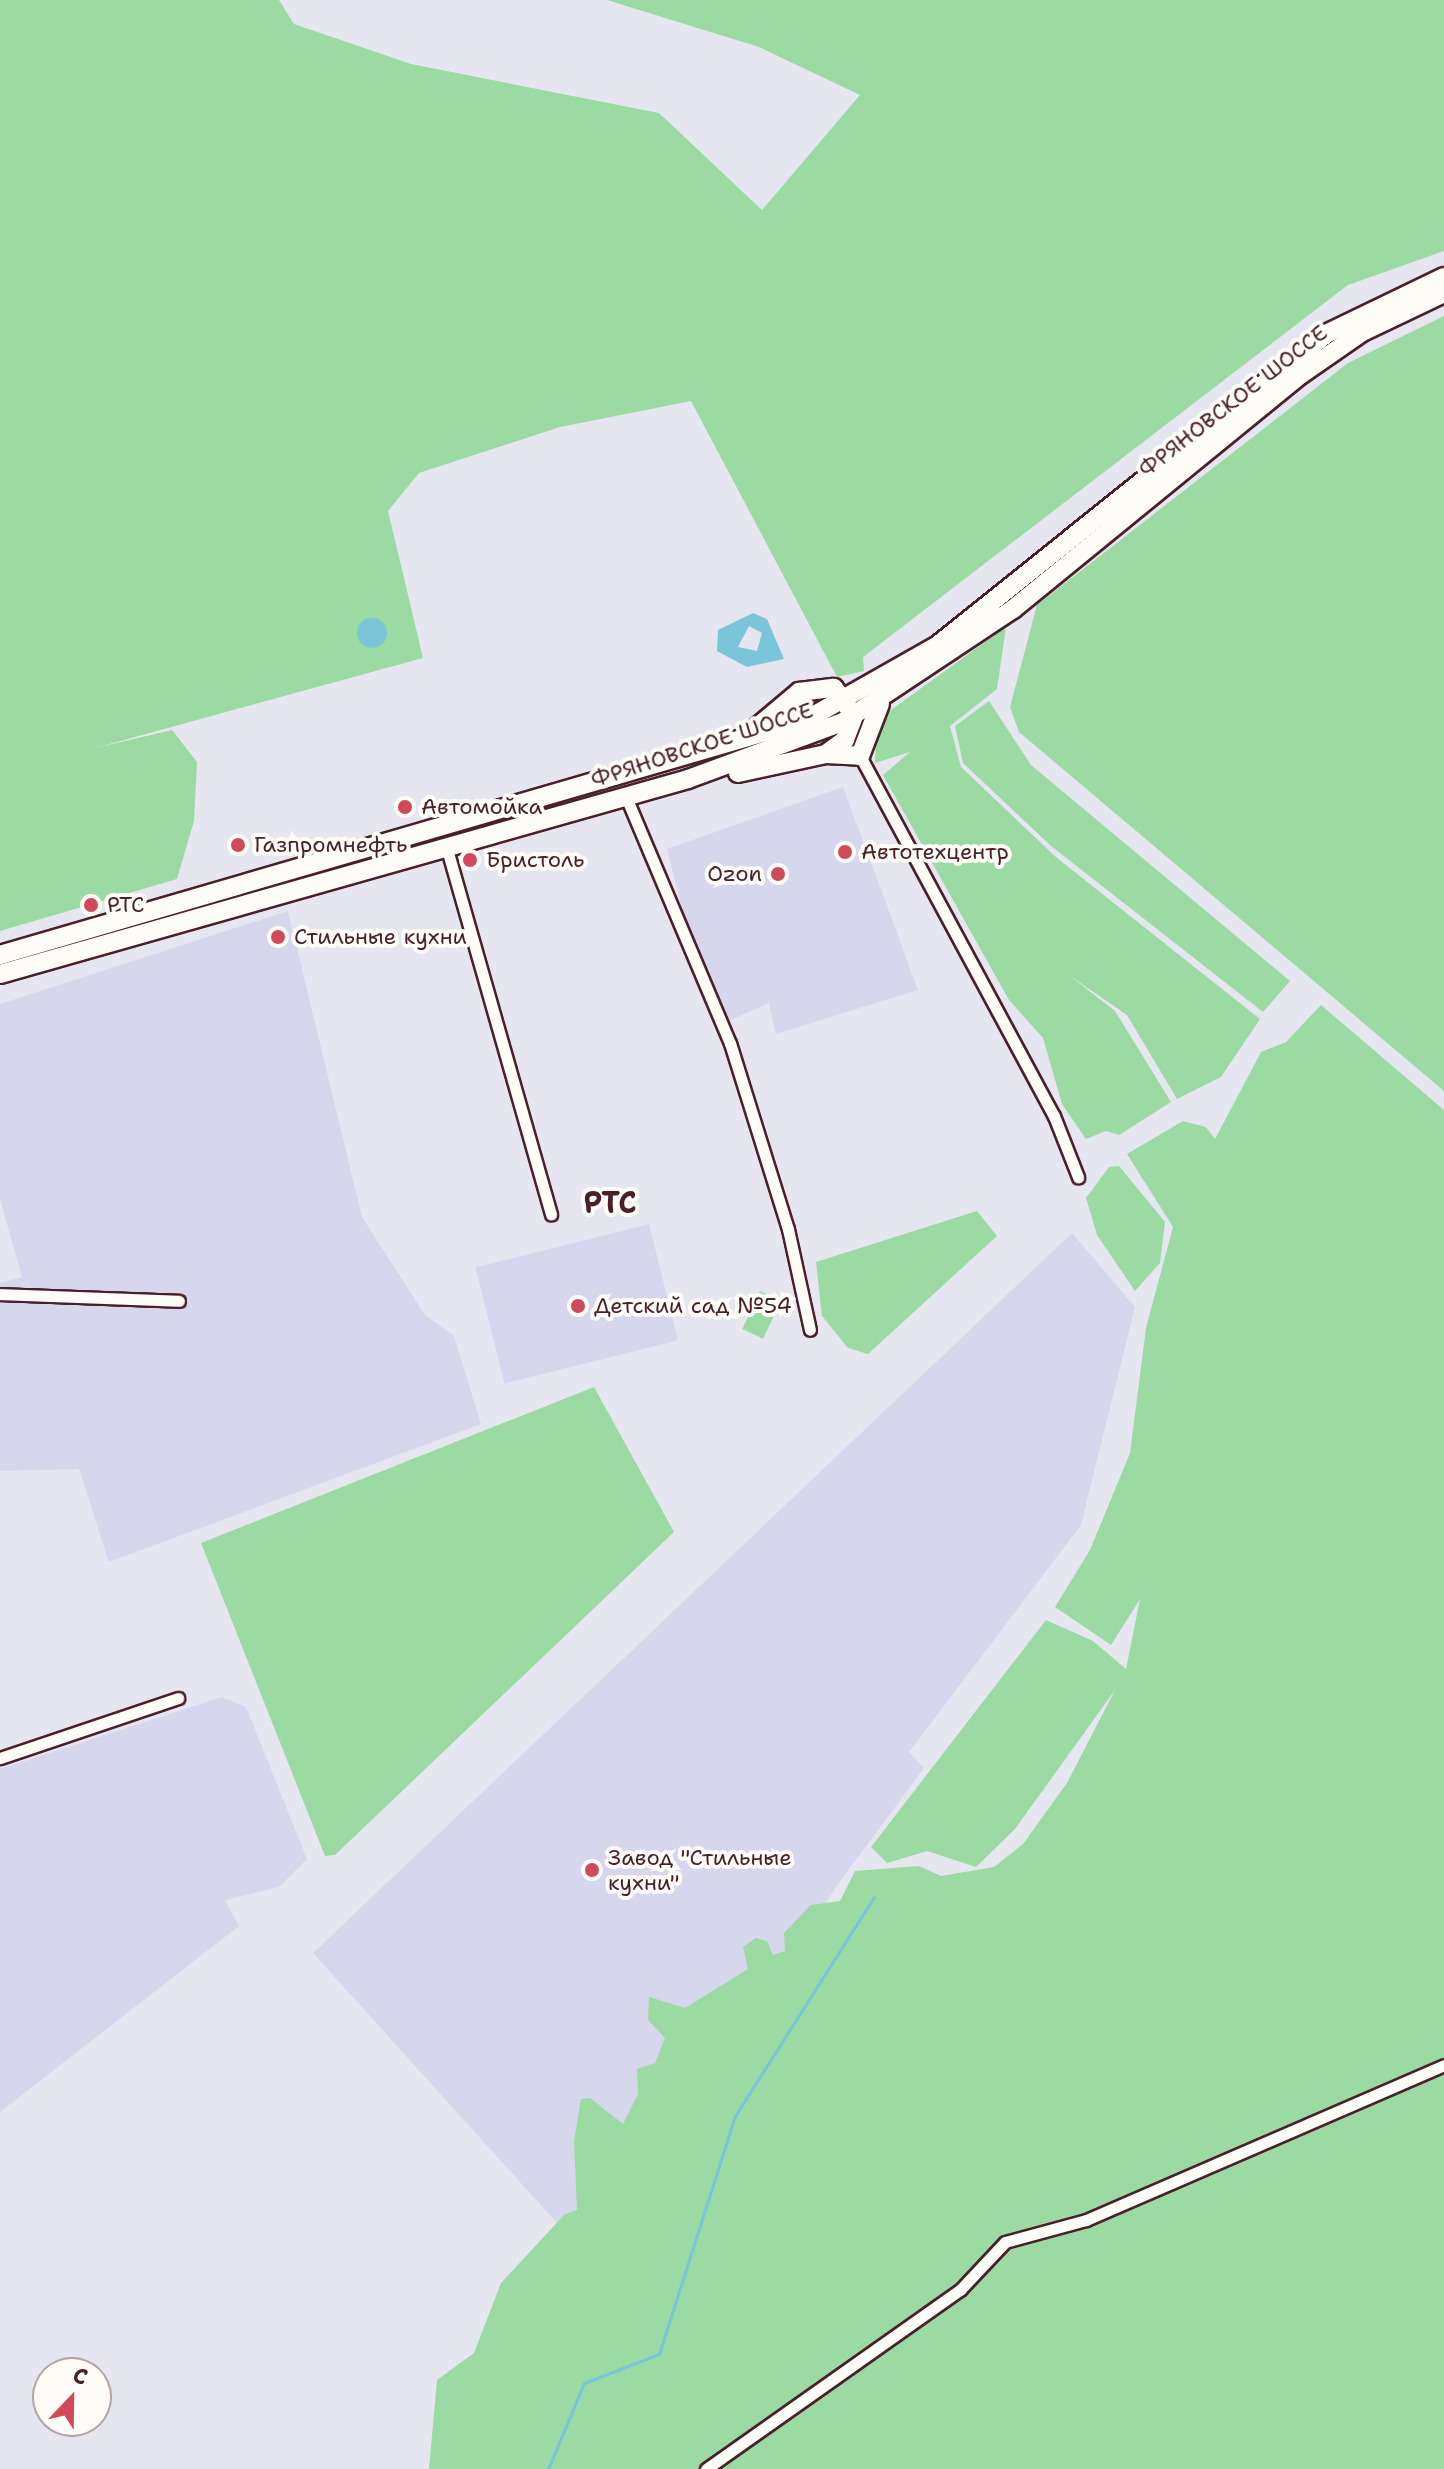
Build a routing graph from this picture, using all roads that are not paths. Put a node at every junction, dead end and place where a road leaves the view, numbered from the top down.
1 (1444, 277) edge
2 (1444, 293) edge
3 (887, 696) junction
4 (851, 708) junction
5 (742, 740) junction
6 (826, 754) junction
7 (860, 756) junction
8 (688, 779) junction
9 (626, 797) junction
10 (447, 849) junction
11 (0, 955) edge
12 (0, 974) edge
13 (1078, 1177) dead end
14 (551, 1215) dead end
15 (0, 1294) edge
16 (179, 1301) dead end
17 (810, 1330) dead end
18 (178, 1698) dead end
19 (0, 1758) edge
20 (1444, 2065) edge
21 (706, 2469) edge

1 - 4 main road, ФРЯНОВСКОЕ ШОССЕ
2 - 3 main road, ФРЯНОВСКОЕ ШОССЕ
3 - 4 main road, ФРЯНОВСКОЕ ШОССЕ
3 - 7 main road
4 - 5 main road, ФРЯНОВСКОЕ ШОССЕ
4 - 5 main road
4 - 6 main road
4 - 7 main road
4 - 8 main road, ФРЯНОВСКОЕ ШОССЕ
5 - 11 main road, ФРЯНОВСКОЕ ШОССЕ
6 - 7 main road
6 - 8 main road
7 - 13 street
8 - 9 main road, ФРЯНОВСКОЕ ШОССЕ
9 - 10 main road, ФРЯНОВСКОЕ ШОССЕ
9 - 17 street
10 - 12 main road, ФРЯНОВСКОЕ ШОССЕ
10 - 14 street
15 - 16 street
18 - 19 street
20 - 21 street

